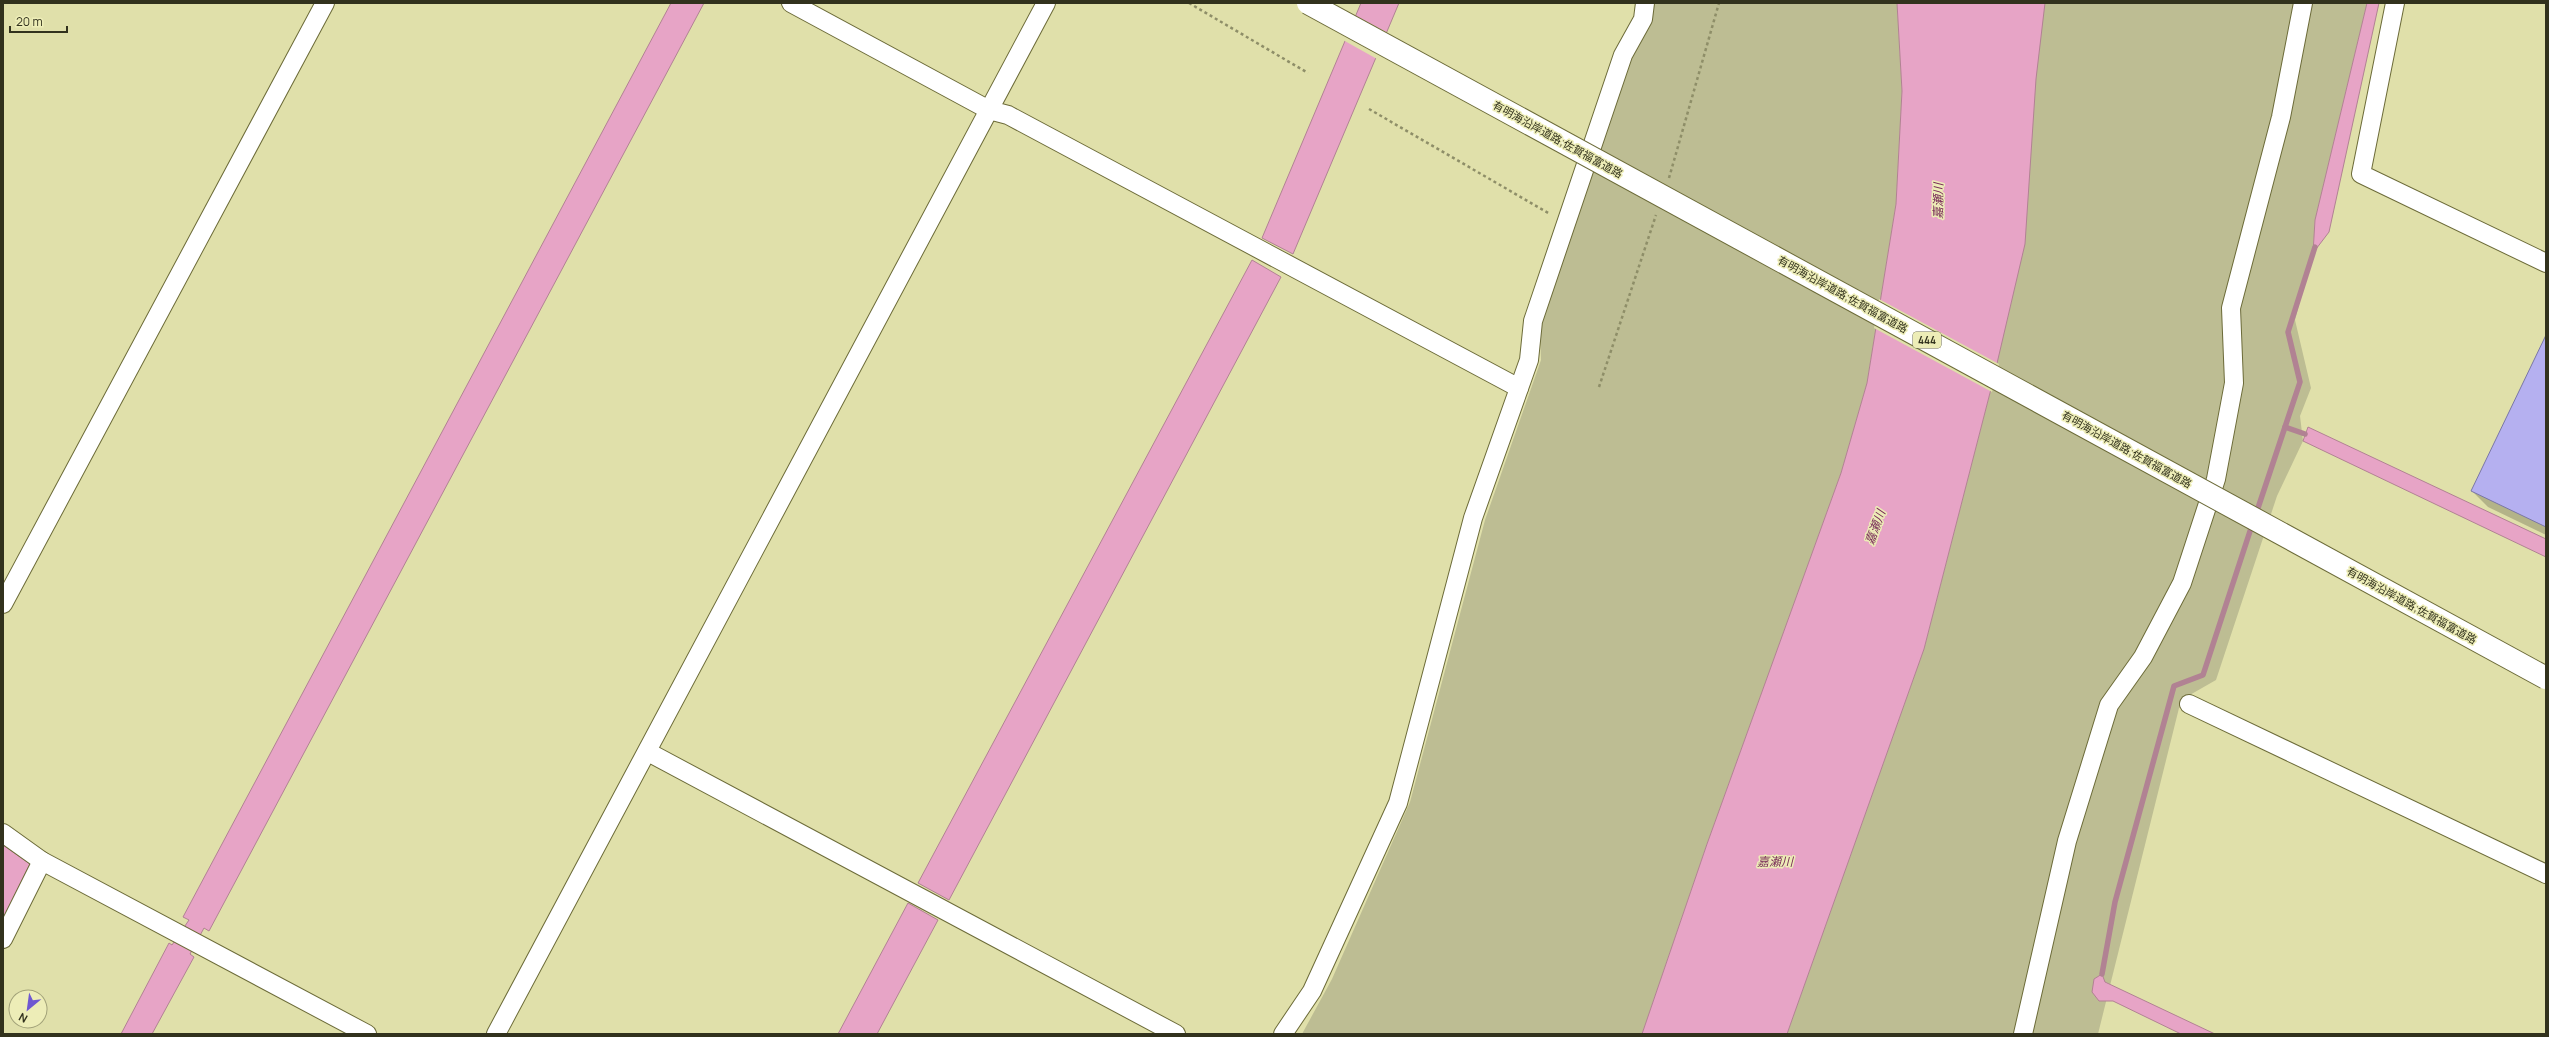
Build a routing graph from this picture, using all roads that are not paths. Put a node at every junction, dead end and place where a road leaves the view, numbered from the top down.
1 (325, 3) edge
2 (791, 3) edge
3 (1046, 3) edge
4 (1308, 3) edge
5 (1645, 3) edge
6 (2303, 3) edge
7 (2395, 3) edge
8 (990, 110) junction
9 (2546, 263) edge
10 (1519, 388) junction
11 (3, 604) edge
12 (2546, 678) edge
13 (2189, 704) dead end
14 (648, 752) junction
15 (3, 833) edge
16 (42, 860) junction
17 (2546, 874) edge
18 (3, 939) edge
19 (367, 1034) edge
20 (496, 1034) edge
21 (1176, 1034) edge
22 (1284, 1034) edge
23 (2023, 1034) edge

1 - 11 street
2 - 8 street
3 - 8 street
4 - 12 highway, 有明海沿岸道路;佐賀福富道路 / 444, bridge
5 - 10 street
6 - 23 street
7 - 9 street
8 - 10 street
8 - 14 street
10 - 22 street
13 - 17 street
14 - 20 street
14 - 21 street
15 - 16 street
16 - 18 street
16 - 19 street

